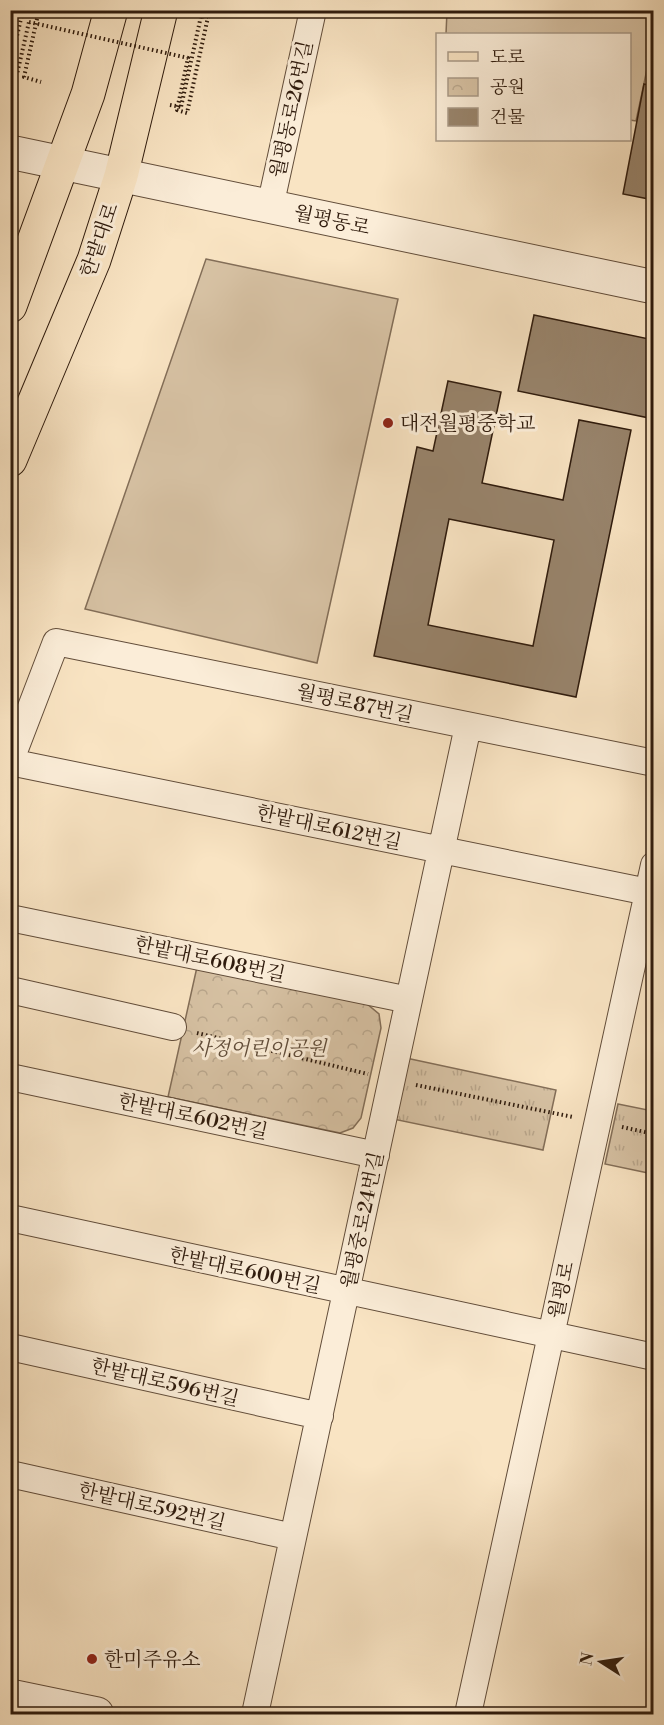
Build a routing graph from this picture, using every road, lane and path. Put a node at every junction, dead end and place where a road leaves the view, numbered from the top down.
1 (23, 10) edge
2 (39, 10) edge
3 (111, 10) edge
4 (161, 10) edge
5 (206, 10) edge
6 (313, 10) edge
7 (205, 16) junction
8 (10, 66) edge
9 (10, 73) edge
10 (41, 82) dead end
11 (170, 105) dead end
12 (10, 152) edge
13 (61, 163) junction
14 (121, 176) junction
15 (270, 207) junction
16 (654, 287) edge
17 (10, 306) edge
18 (10, 460) edge
19 (468, 726) junction
20 (10, 762) edge
21 (654, 763) edge
22 (442, 850) junction
23 (654, 865) edge
24 (648, 892) junction
25 (10, 918) edge
26 (10, 990) edge
27 (409, 1000) junction
28 (173, 1027) dead end
29 (10, 1077) edge
30 (376, 1155) junction
31 (10, 1218) edge
32 (346, 1292) junction
33 (551, 1336) junction
34 (10, 1347) edge
35 (654, 1357) edge
36 (320, 1416) junction
37 (10, 1474) edge
38 (293, 1537) junction
39 (27, 1704) edge
40 (97, 1714) edge
41 (255, 1714) edge
42 (468, 1714) edge

1 - 8 path
2 - 10 path
3 - 13 main road
4 - 14 main road, 한밭대로
5 - 7 path
6 - 15 street, 월평동로26번길
7 - 9 path, bridge
7 - 11 path, bridge
12 - 13 street, 월평동로
13 - 14 street, 월평동로
13 - 17 main road
14 - 15 street, 월평동로
14 - 18 main road, 한밭대로
15 - 16 street, 월평동로
19 - 20 street, 월평로87번길
19 - 21 street, 월평로87번길
19 - 22 street, 월평중로24번길
20 - 22 street, 한밭대로612번길
22 - 24 street, 한밭대로612번길
22 - 27 street, 월평중로24번길
23 - 24 street, 월평로
24 - 33 street, 월평로
25 - 27 street, 한밭대로608번길
26 - 28 street
27 - 30 street, 월평중로24번길
29 - 30 street, 한밭대로602번길
30 - 32 street, 월평중로24번길
31 - 32 street, 한밭대로600번길
32 - 33 street, 한밭대로600번길
32 - 36 street, 월평중로24번길
33 - 35 street, 한밭대로600번길
33 - 42 street, 월평로
34 - 36 street, 한밭대로596번길
36 - 38 street, 월평중로24번길
37 - 38 street, 한밭대로592번길
38 - 41 street, 월평중로24번길
39 - 40 street

